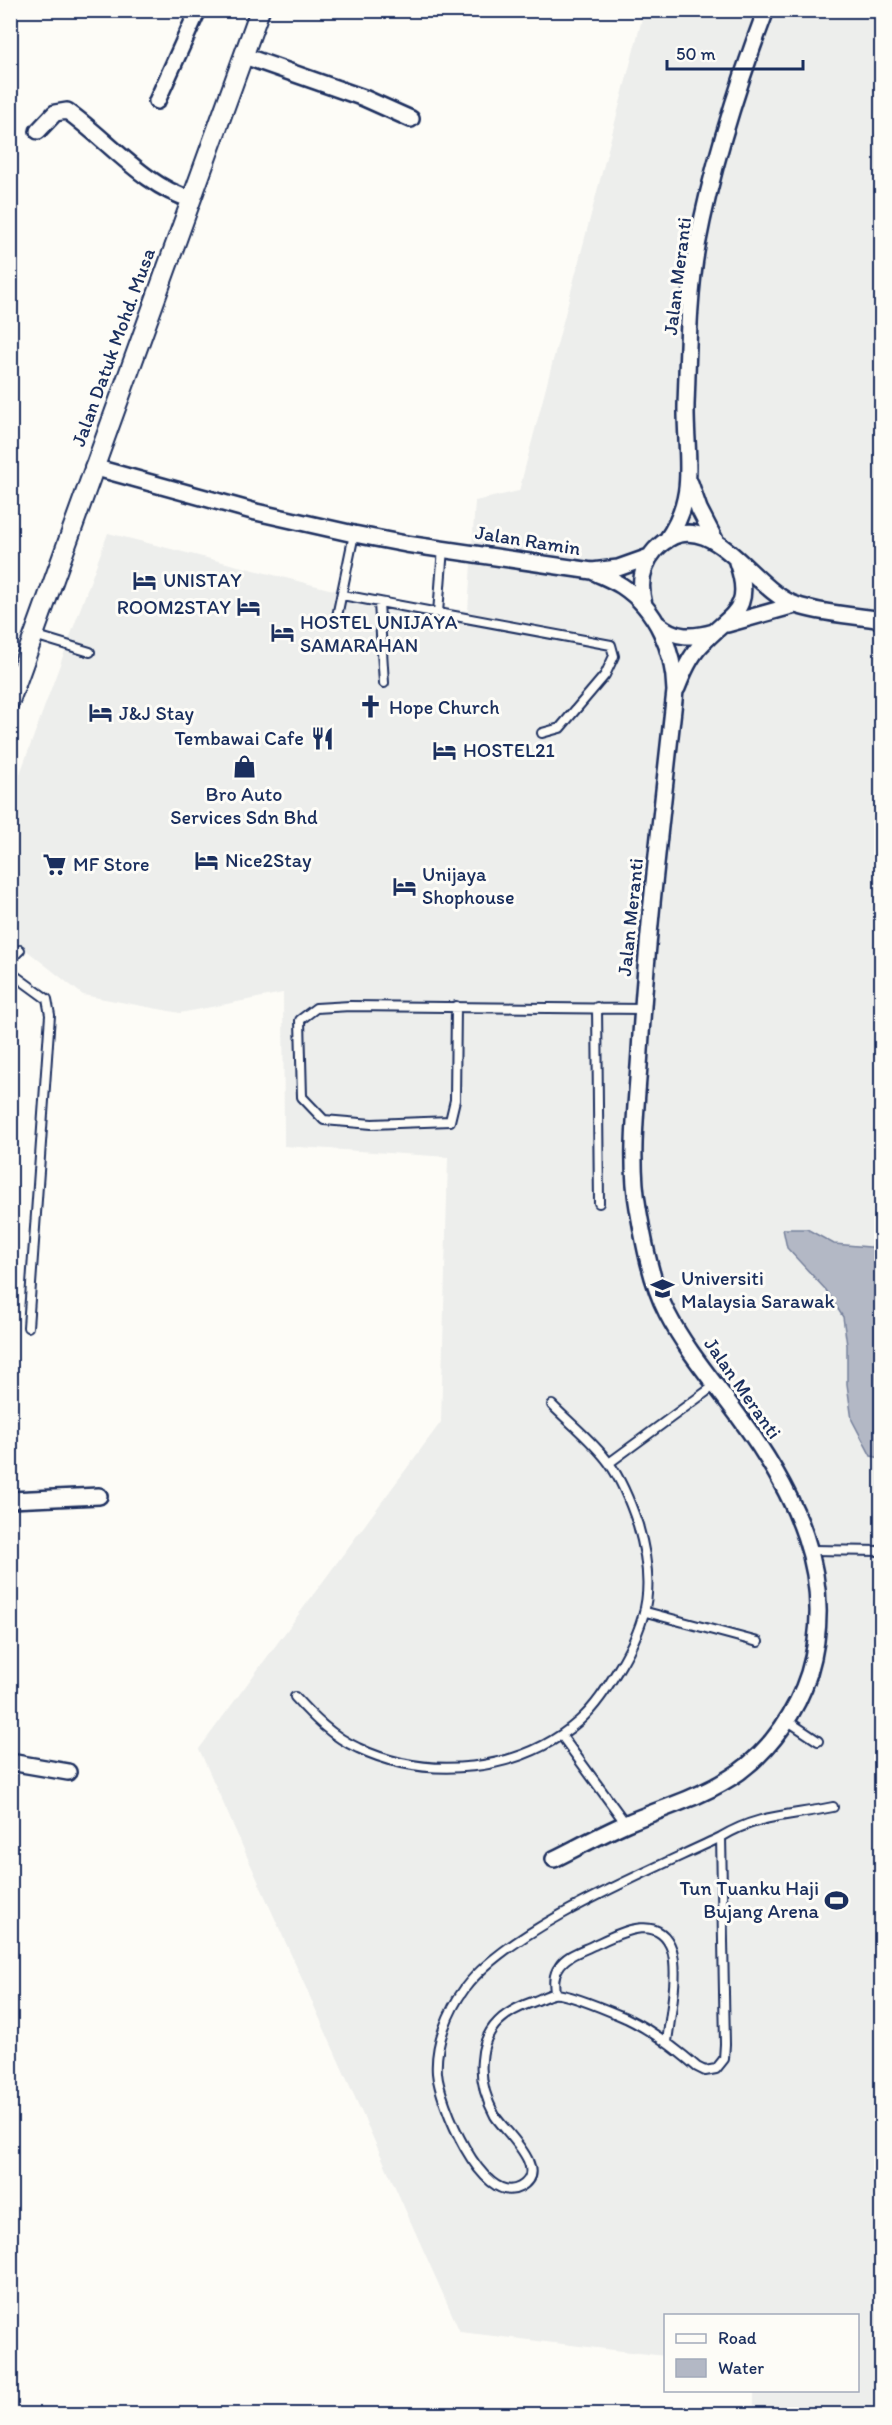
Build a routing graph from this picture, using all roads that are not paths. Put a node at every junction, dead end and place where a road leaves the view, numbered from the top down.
1 (198, 10) edge
2 (260, 10) edge
3 (766, 10) edge
4 (244, 56) junction
5 (158, 101) dead end
6 (411, 119) dead end
7 (38, 131) dead end
8 (191, 200) junction
9 (93, 467) junction
10 (690, 483) junction
11 (354, 534) junction
12 (715, 540) junction
13 (666, 541) junction
14 (451, 549) junction
15 (649, 557) junction
16 (737, 561) junction
17 (592, 571) junction
18 (342, 595) junction
19 (379, 603) junction
20 (644, 605) junction
21 (795, 605) junction
22 (438, 613) junction
23 (653, 619) junction
24 (882, 620) edge
25 (336, 621) dead end
26 (720, 628) junction
27 (34, 635) junction
28 (90, 652) dead end
29 (384, 683) dead end
30 (675, 691) junction
31 (10, 701) edge
32 (542, 733) dead end
33 (20, 950) dead end
34 (10, 960) edge
35 (10, 972) edge
36 (456, 1006) junction
37 (597, 1006) junction
38 (642, 1009) junction
39 (599, 1203) dead end
40 (28, 1327) dead end
41 (714, 1386) junction
42 (552, 1405) dead end
43 (609, 1463) junction
44 (99, 1496) dead end
45 (10, 1500) edge
46 (811, 1550) junction
47 (882, 1551) edge
48 (646, 1612) junction
49 (758, 1642) dead end
50 (295, 1698) dead end
51 (788, 1721) junction
52 (561, 1735) junction
53 (818, 1741) dead end
54 (10, 1762) edge
55 (68, 1772) dead end
56 (833, 1807) dead end
57 (626, 1824) junction
58 (720, 1837) junction
59 (554, 1859) dead end
60 (555, 1993) junction
61 (668, 2042) junction

1 - 5 street
2 - 4 street, Jalan Datuk Mohd. Musa
3 - 10 street, Jalan Meranti
4 - 6 street
4 - 8 street, Jalan Datuk Mohd. Musa
7 - 8 street
8 - 9 street, Jalan Datuk Mohd. Musa
9 - 11 street, Jalan Ramin
9 - 27 street, Jalan Datuk Mohd. Musa
10 - 12 street
10 - 13 street
11 - 14 street, Jalan Ramin
11 - 18 lane
12 - 13 street
12 - 16 street
13 - 15 street
14 - 17 street, Jalan Ramin
14 - 22 lane
15 - 17 street
15 - 20 street
16 - 21 street
16 - 26 street
17 - 20 street
18 - 19 lane
18 - 25 lane
19 - 22 lane
19 - 29 lane
20 - 23 street
21 - 24 street
21 - 26 street
22 - 32 lane
23 - 26 street
23 - 30 street
26 - 30 street
27 - 28 lane
27 - 31 street, Jalan Datuk Mohd. Musa
30 - 38 street, Jalan Meranti
33 - 34 lane
35 - 40 lane
36 - 36 lane
36 - 37 lane
37 - 38 lane
37 - 39 lane
38 - 41 street, Jalan Meranti
41 - 43 lane
41 - 46 street, Jalan Meranti
42 - 43 lane
43 - 48 lane
44 - 45 street
46 - 47 lane
46 - 51 street, Jalan Meranti
48 - 49 lane
48 - 52 lane
50 - 52 lane
51 - 53 lane
51 - 57 street, Jalan Meranti
52 - 57 lane
54 - 55 street
56 - 58 lane
57 - 59 street, Jalan Meranti
58 - 60 lane
58 - 61 lane
60 - 61 lane
60 - 61 lane

